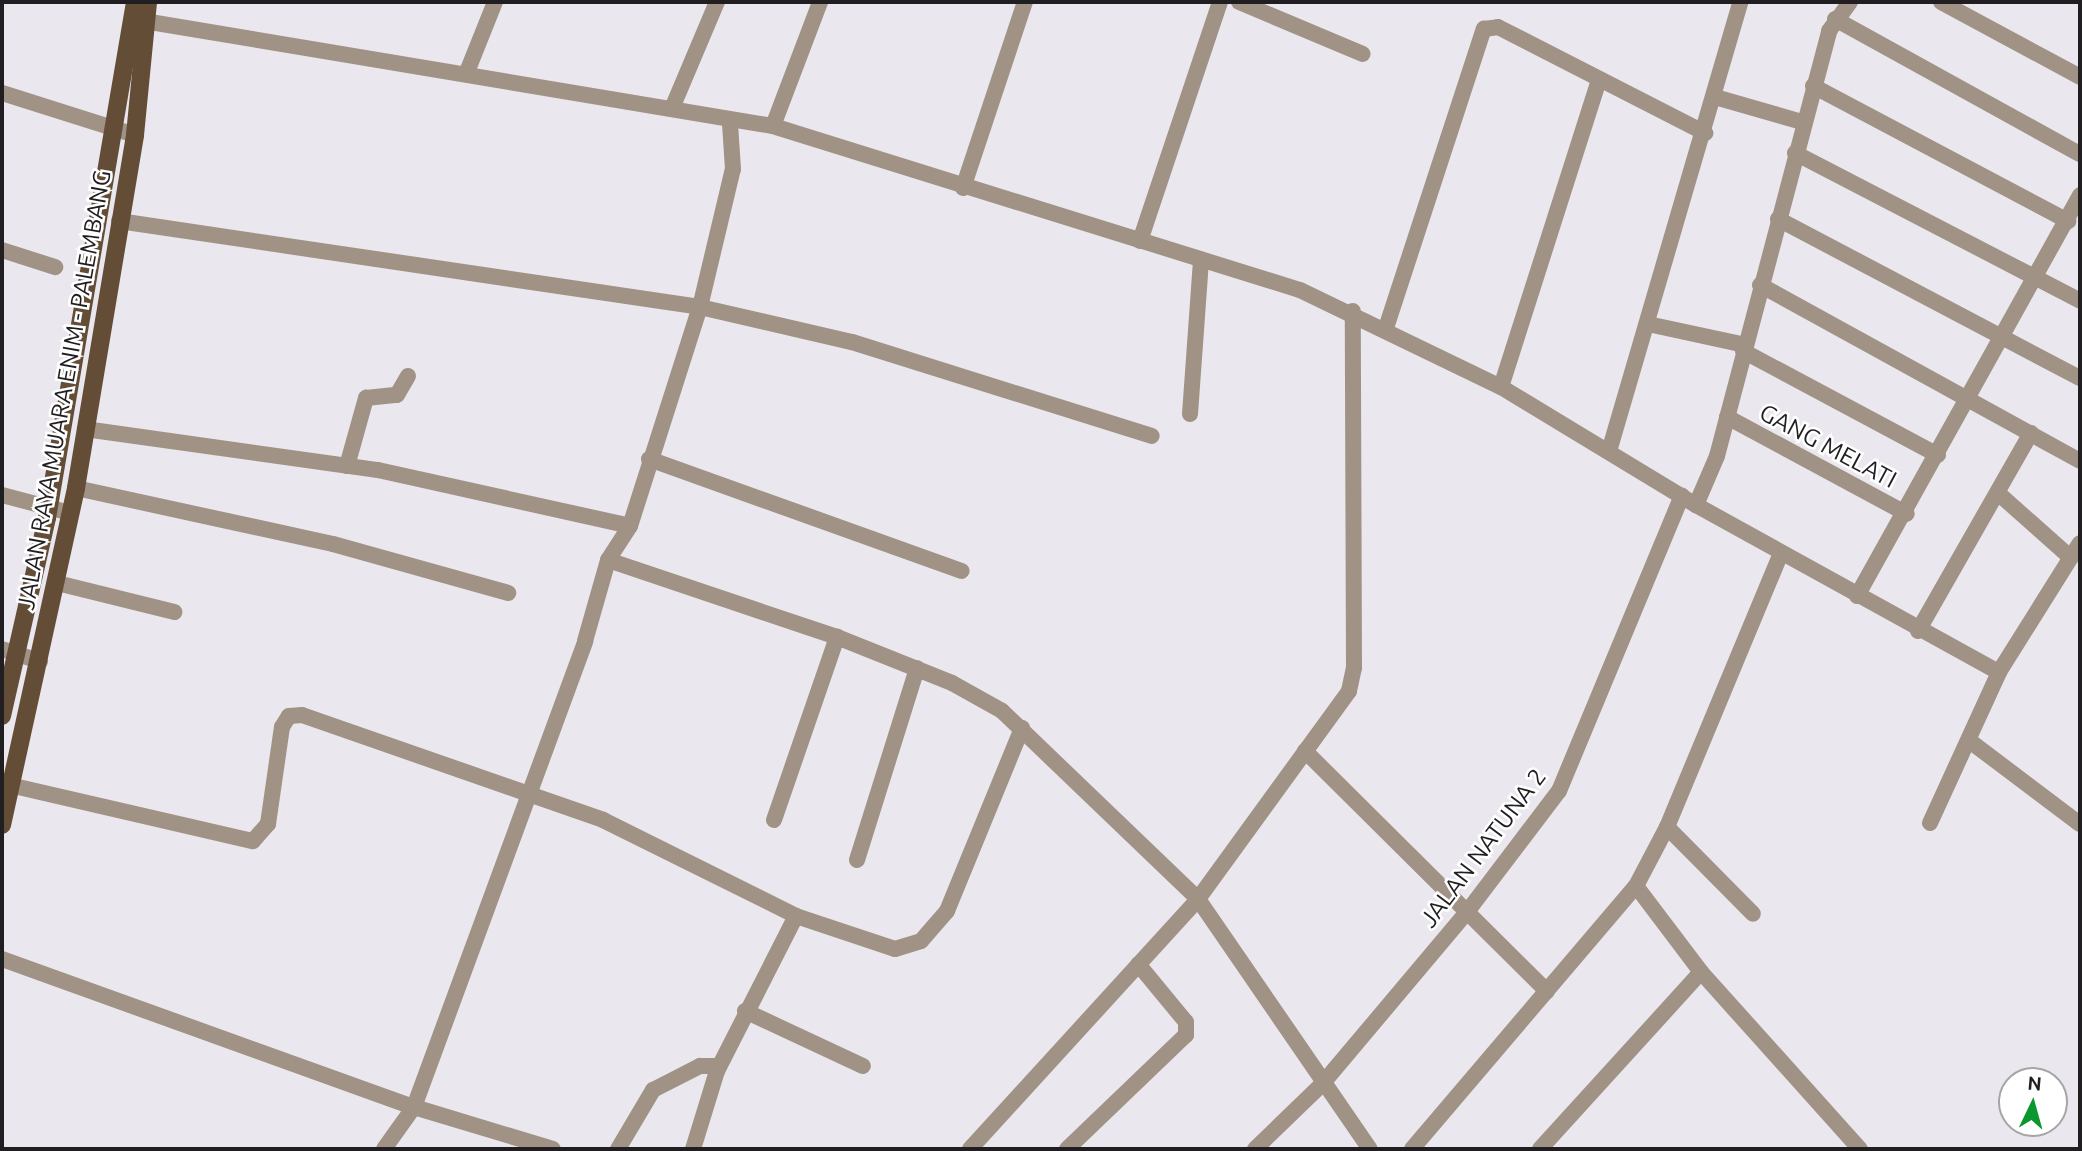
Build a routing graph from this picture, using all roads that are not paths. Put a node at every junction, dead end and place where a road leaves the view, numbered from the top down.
1 (135, 2) edge
2 (148, 2) edge
3 (495, 2) edge
4 (717, 2) edge
5 (820, 2) edge
6 (1026, 2) edge
7 (1220, 2) edge
8 (1239, 2) edge
9 (1740, 2) edge
10 (1850, 2) edge
11 (1941, 2) edge
12 (1835, 19) junction
13 (144, 21) junction
14 (1363, 54) dead end
15 (467, 72) junction
16 (2080, 77) edge
17 (1599, 79) junction
18 (1813, 86) junction
19 (2, 94) edge
20 (1716, 97) junction
21 (673, 106) junction
22 (1802, 122) junction
23 (730, 124) junction
24 (773, 126) junction
25 (115, 128) junction
26 (1705, 133) junction
27 (135, 135) junction
28 (1795, 153) junction
29 (2080, 153) edge
30 (963, 188) junction
31 (2080, 195) edge
32 (1778, 219) junction
33 (118, 221) junction
34 (2068, 221) junction
35 (1140, 241) junction
36 (2, 250) edge
37 (1201, 259) junction
38 (55, 267) dead end
39 (2036, 279) junction
40 (1760, 285) junction
41 (2080, 301) edge
42 (699, 307) junction
43 (1353, 311) junction
44 (1648, 324) junction
45 (1386, 328) junction
46 (2003, 337) junction
47 (1744, 348) junction
48 (408, 376) dead end
49 (2080, 377) edge
50 (1501, 387) junction
51 (1970, 397) junction
52 (1190, 414) dead end
53 (1727, 417) junction
54 (85, 429) junction
55 (2031, 433) junction
56 (1152, 436) dead end
57 (1610, 448) junction
58 (1938, 455) junction
59 (649, 459) junction
60 (2080, 461) edge
61 (347, 466) junction
62 (76, 488) junction
63 (1998, 494) junction
64 (2, 495) edge
65 (1689, 500) junction
66 (48, 509) junction
67 (70, 513) junction
68 (1907, 514) junction
69 (630, 526) junction
70 (2080, 543) edge
71 (1781, 554) junction
72 (2071, 558) junction
73 (608, 560) junction
74 (962, 571) dead end
75 (57, 583) junction
76 (508, 593) dead end
77 (1857, 596) junction
78 (174, 612) dead end
79 (1918, 631) junction
80 (837, 637) junction
81 (9, 652) edge
82 (40, 662) junction
83 (917, 668) junction
84 (1999, 672) junction
85 (2, 716) edge
86 (1022, 728) junction
87 (1971, 741) junction
88 (1305, 751) junction
89 (14, 786) junction
90 (530, 795) junction
91 (2078, 816) edge
92 (774, 820) dead end
93 (1930, 823) dead end
94 (2, 825) edge
95 (1667, 827) junction
96 (857, 860) dead end
97 (1636, 886) junction
98 (1198, 899) junction
99 (1467, 912) junction
100 (1754, 914) dead end
101 (796, 916) junction
102 (2, 959) edge
103 (1138, 964) junction
104 (1701, 972) junction
105 (1547, 991) junction
106 (745, 1011) junction
107 (719, 1066) junction
108 (863, 1066) dead end
109 (1323, 1083) junction
110 (414, 1107) junction
111 (384, 1149) edge
112 (553, 1149) edge
113 (618, 1149) edge
114 (694, 1149) edge
115 (970, 1149) edge
116 (1067, 1149) edge
117 (1255, 1149) edge
118 (1370, 1149) edge
119 (1412, 1149) edge
120 (1540, 1149) edge
121 (1860, 1149) edge

1 - 25 main road, JALAN RAYA MUARA ENIM - PALEMBANG
2 - 13 main road, JALAN RAYA MUARA ENIM - PALEMBANG
3 - 15 street
4 - 21 street
5 - 24 street
6 - 30 street
7 - 35 street
8 - 14 street
9 - 20 street
10 - 12 street
11 - 16 street
12 - 18 street, JALAN NATUNA 2
12 - 29 street
13 - 15 street
13 - 27 main road, JALAN RAYA MUARA ENIM - PALEMBANG
15 - 21 street
17 - 26 street
17 - 45 street
17 - 50 street
18 - 22 street, JALAN NATUNA 2
18 - 34 street
19 - 25 street
20 - 22 street
20 - 26 street
21 - 23 street
22 - 28 street, JALAN NATUNA 2
23 - 24 street
23 - 42 street
24 - 30 street
25 - 27 street
25 - 66 main road, JALAN RAYA MUARA ENIM - PALEMBANG
26 - 44 street
27 - 33 main road, JALAN RAYA MUARA ENIM - PALEMBANG
28 - 32 street, JALAN NATUNA 2
28 - 39 street
30 - 35 street
31 - 34 street
32 - 40 street, JALAN NATUNA 2
32 - 46 street
33 - 42 street
33 - 54 main road, JALAN RAYA MUARA ENIM - PALEMBANG
34 - 39 street
35 - 37 street
36 - 38 street
37 - 43 street
37 - 52 street
39 - 41 street
39 - 46 street
40 - 47 street, JALAN NATUNA 2
40 - 51 street
42 - 56 street
42 - 59 street
43 - 45 street
43 - 88 street
44 - 47 street
44 - 57 street
45 - 50 street
46 - 49 street
46 - 51 street
47 - 53 street, JALAN NATUNA 2
47 - 58 street
48 - 61 street
50 - 57 street
51 - 55 street
51 - 58 street
53 - 65 street, JALAN NATUNA 2
53 - 68 street, GANG MELATI
54 - 61 street
54 - 62 main road, JALAN RAYA MUARA ENIM - PALEMBANG
55 - 60 street
55 - 63 street
57 - 65 street
58 - 68 street
59 - 69 street
59 - 74 street
61 - 69 street
62 - 67 main road, JALAN RAYA MUARA ENIM - PALEMBANG
62 - 76 street
63 - 72 street
63 - 79 street
64 - 66 street
65 - 71 street
65 - 99 street, JALAN NATUNA 2
66 - 67 street
66 - 81 main road, JALAN RAYA MUARA ENIM - PALEMBANG
67 - 75 main road, JALAN RAYA MUARA ENIM - PALEMBANG
68 - 77 street
69 - 73 street
70 - 72 street
71 - 77 street
71 - 95 street
72 - 84 street
73 - 80 street
73 - 90 street
75 - 78 street
75 - 82 main road, JALAN RAYA MUARA ENIM - PALEMBANG
77 - 79 street
79 - 84 street
80 - 83 street
80 - 92 street
81 - 82 street
81 - 85 main road, JALAN RAYA MUARA ENIM - PALEMBANG
82 - 89 main road, JALAN RAYA MUARA ENIM - PALEMBANG
83 - 86 street
83 - 96 street
84 - 87 street
86 - 98 street
86 - 101 street
87 - 91 street
87 - 93 street
88 - 98 street
88 - 99 street
89 - 90 street
89 - 94 main road, JALAN RAYA MUARA ENIM - PALEMBANG
90 - 101 street
90 - 110 street
95 - 97 street
95 - 100 street
97 - 104 street
97 - 105 street
98 - 103 street
98 - 109 street
99 - 105 street
99 - 109 street, JALAN NATUNA 2
101 - 106 street
102 - 110 street
103 - 115 street
103 - 116 street
104 - 120 street
104 - 121 street
105 - 119 street
106 - 107 street
106 - 108 street
107 - 113 street
107 - 114 street
109 - 117 street, JALAN NATUNA 2
109 - 118 street
110 - 111 street
110 - 112 street

